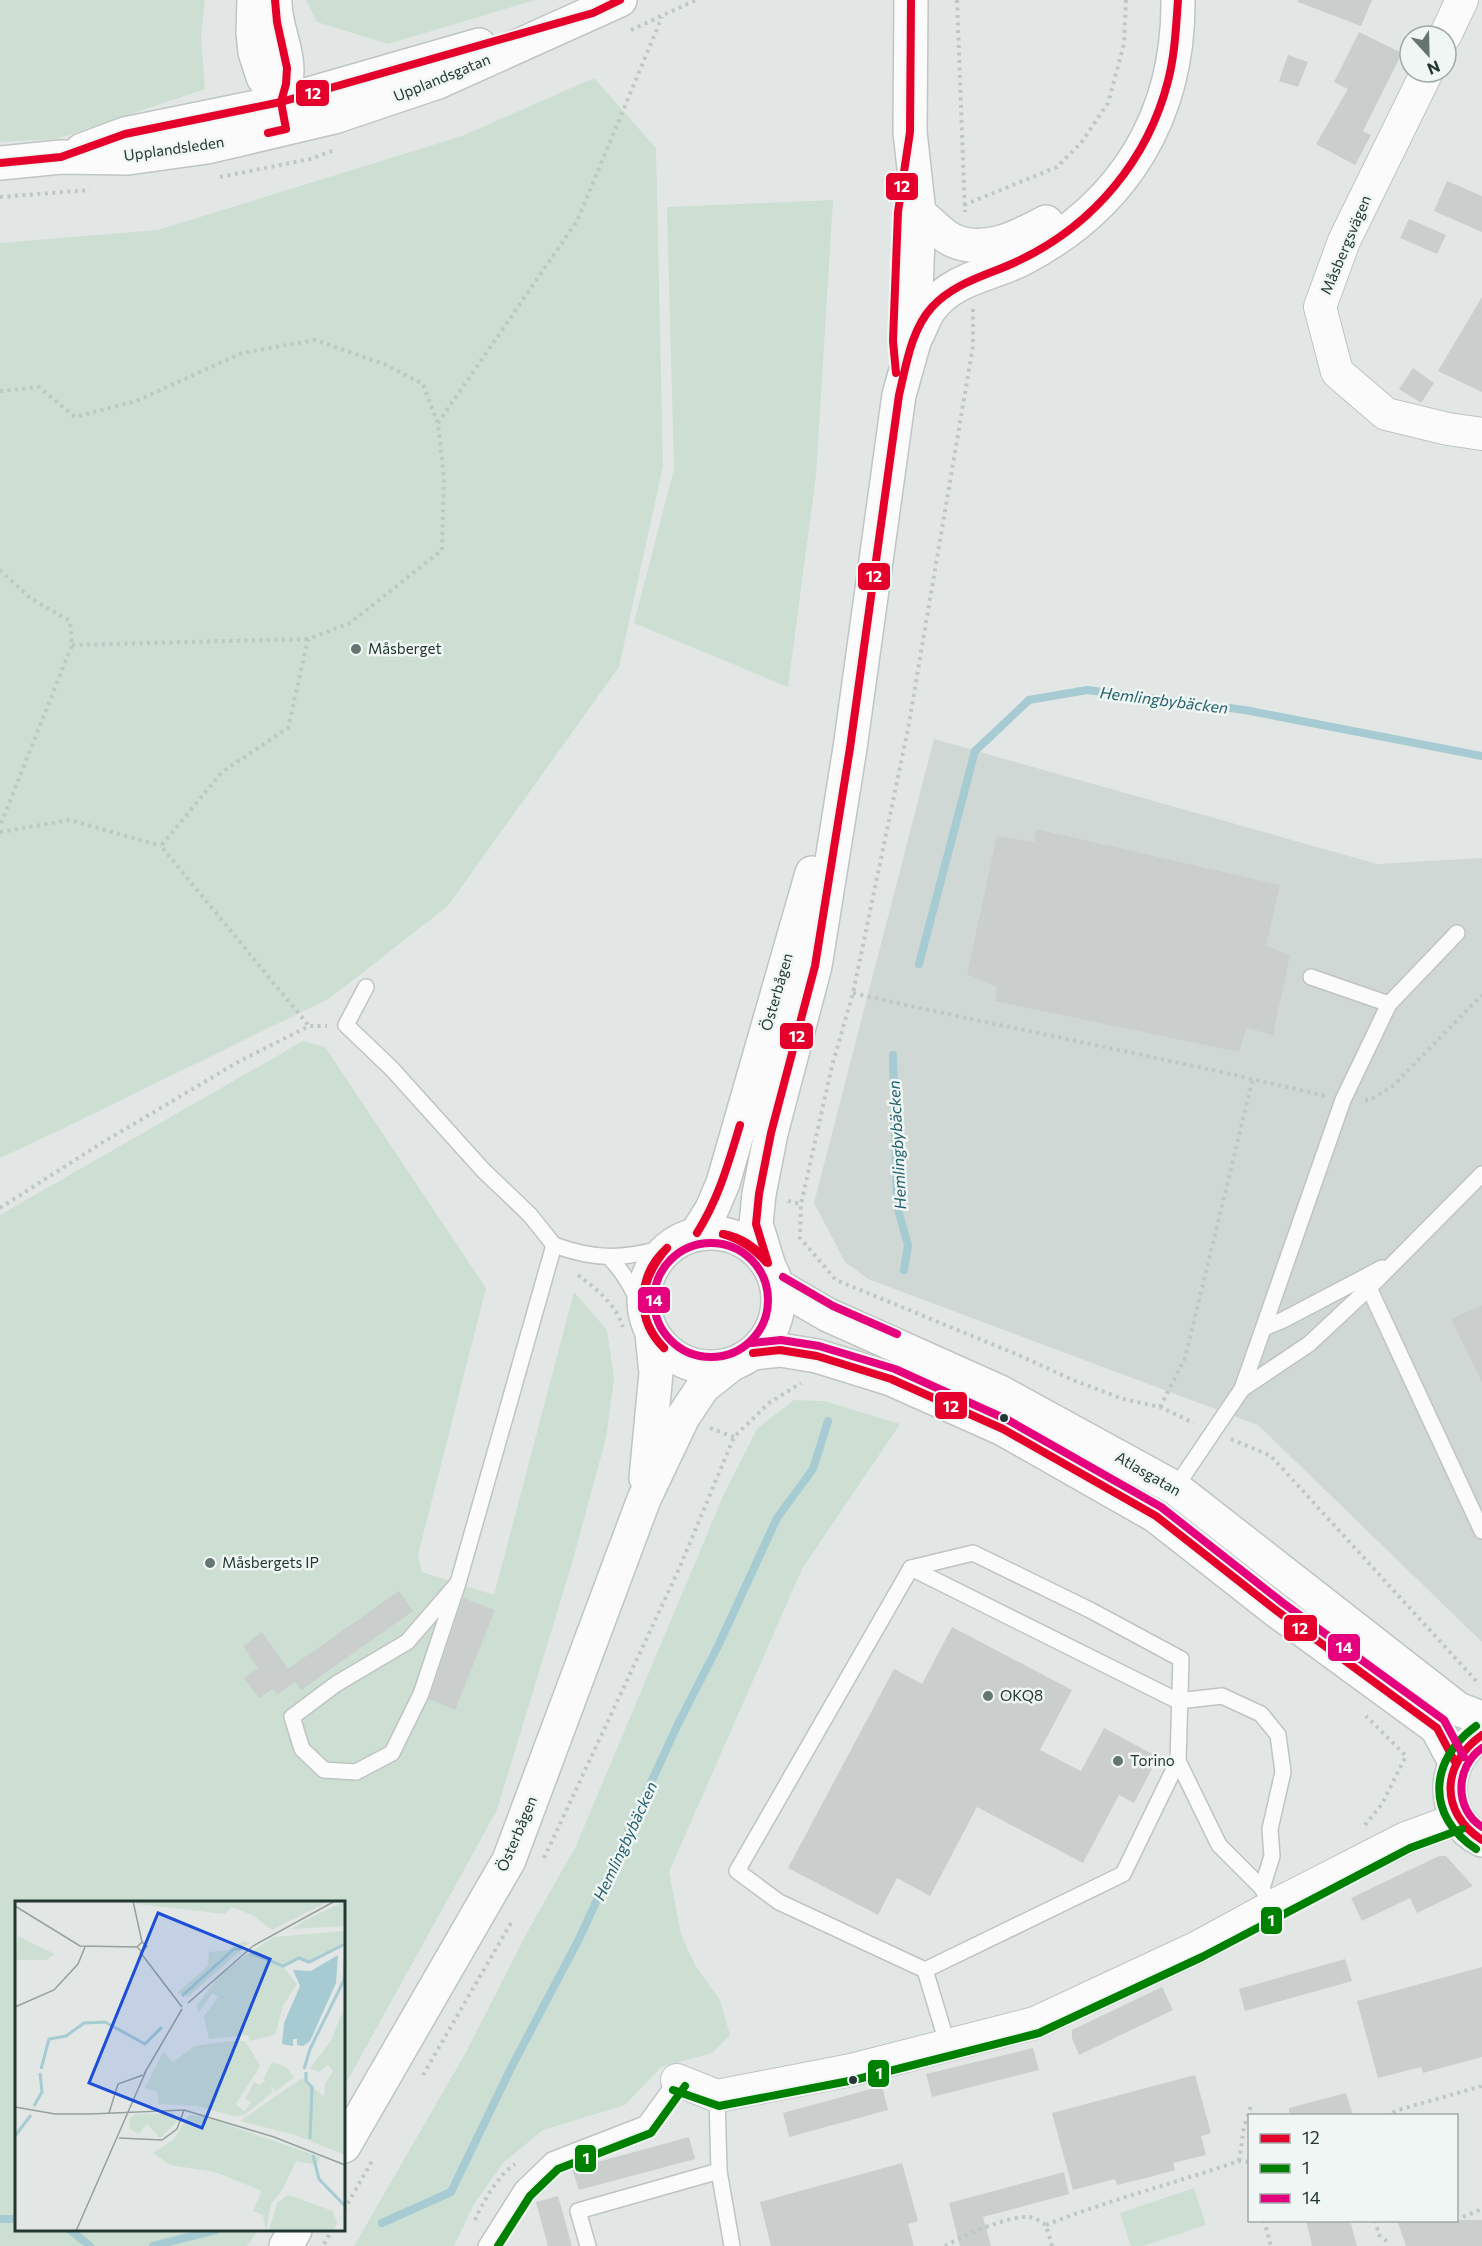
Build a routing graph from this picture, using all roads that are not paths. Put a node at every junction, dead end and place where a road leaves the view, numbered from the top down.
1 (254, 0) edge
2 (275, 0) edge
3 (911, 0) edge
4 (1157, 0) edge
5 (1178, 0) edge
6 (1462, 0) edge
7 (607, 6) edge
8 (1451, 24) edge
9 (1420, 84) edge
10 (284, 116) junction
11 (910, 132) junction
12 (0, 163) edge
13 (919, 213) junction
14 (914, 342) junction
15 (899, 395) junction
16 (1482, 434) edge
17 (849, 748) junction
18 (1458, 933) dead end
19 (1311, 976) dead end
20 (366, 987) dead end
21 (1389, 1004) junction
22 (1482, 1174) edge
23 (697, 1233) junction
24 (554, 1245) junction
25 (668, 1247) junction
26 (610, 1258) junction
27 (1395, 1261) junction
28 (773, 1275) junction
29 (1369, 1288) junction
30 (648, 1324) junction
31 (1264, 1328) junction
32 (743, 1359) junction
33 (1242, 1389) junction
34 (1175, 1488) junction
35 (644, 1499) junction
36 (1156, 1516) junction
37 (1482, 1531) edge
38 (911, 1568) junction
39 (458, 1583) junction
40 (1178, 1701) junction
41 (1482, 1718) edge
42 (1482, 1735) edge
43 (1178, 1761) junction
44 (1455, 1762) junction
45 (1470, 1829) edge
46 (1267, 1897) junction
47 (925, 1970) junction
48 (948, 2046) junction
49 (677, 2080) joint
50 (717, 2096) junction
51 (345, 2144) edge
52 (719, 2171) junction
53 (294, 2231) edge
54 (286, 2246) edge
55 (486, 2246) edge
56 (588, 2246) edge
57 (732, 2246) edge

1 - 10 main road
2 - 10 main road
3 - 11 main road, Österbågen
4 - 13 main road
5 - 14 main road
6 - 8 street
7 - 10 main road, Upplandsgatan
9 - 16 street, Måsbergsvägen
10 - 12 main road, Upplandsleden
11 - 13 main road, Österbågen
11 - 15 main road, Österbågen
13 - 14 main road, Österbågen
14 - 15 main road, Österbågen
15 - 17 main road, Österbågen
17 - 23 main road, Österbågen
17 - 28 main road, Österbågen
18 - 21 lane
19 - 21 lane
20 - 24 lane
21 - 31 lane
22 - 27 lane
23 - 25 main road
23 - 28 main road
24 - 26 lane
24 - 39 lane
25 - 26 lane
25 - 30 main road
26 - 30 lane
27 - 29 lane
27 - 31 lane
28 - 32 main road
28 - 34 main road, Atlasgatan
29 - 33 lane
29 - 37 lane
30 - 32 main road
30 - 35 main road, Österbågen
31 - 33 lane
32 - 35 main road, Österbågen
32 - 36 main road
33 - 34 lane
34 - 36 lane
34 - 41 main road, Atlasgatan
35 - 51 main road, Österbågen
36 - 44 main road
38 - 40 lane
38 - 40 lane
38 - 47 lane
39 - 39 lane
40 - 43 lane
40 - 46 lane
42 - 44 main road
43 - 46 lane
43 - 47 lane
44 - 45 main road
45 - 46 street
46 - 48 street
47 - 48 lane
48 - 50 street
49 - 50 street
49 - 55 lane
50 - 52 lane
52 - 56 lane
52 - 57 lane
53 - 54 main road

